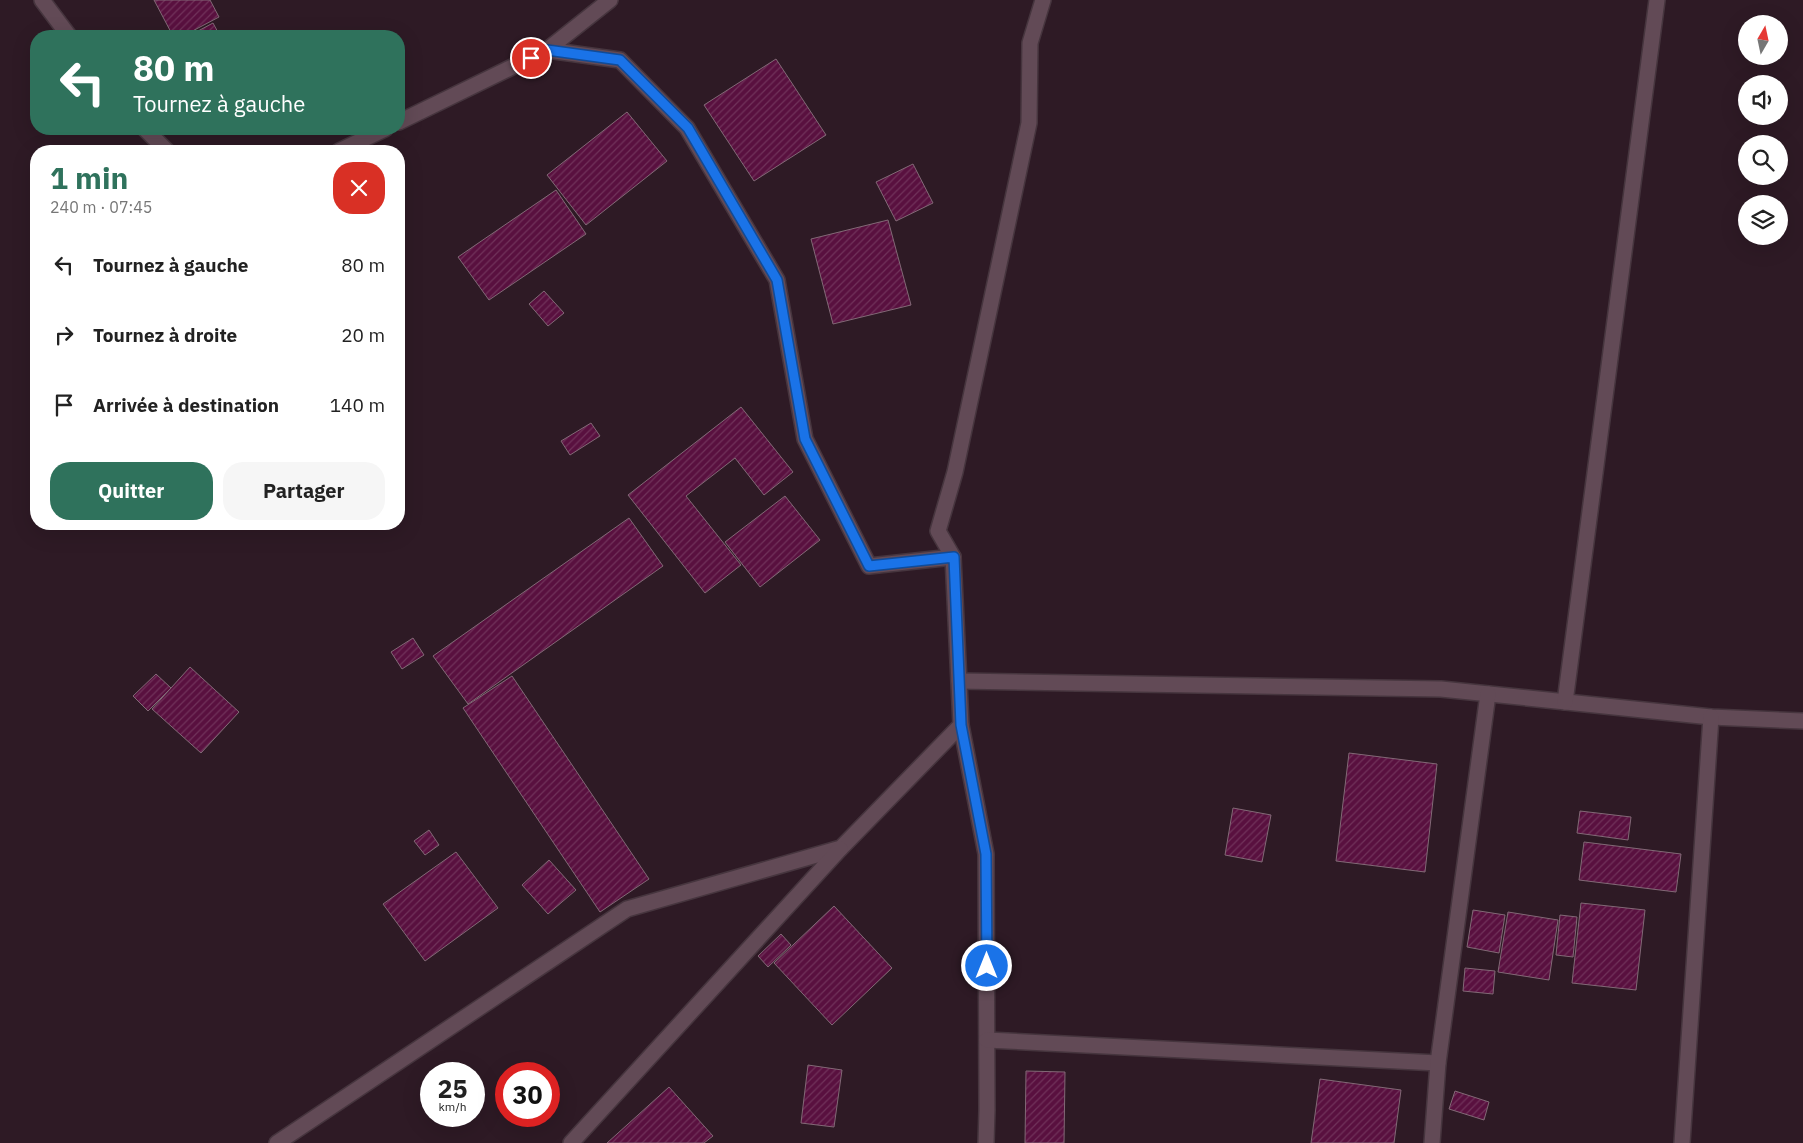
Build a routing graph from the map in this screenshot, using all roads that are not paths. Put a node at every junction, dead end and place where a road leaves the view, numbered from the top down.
1 (42, 0) edge
2 (610, 0) edge
3 (1043, 0) edge
4 (1657, 0) edge
5 (64, 30) edge
6 (547, 50) junction
7 (405, 119) edge
8 (151, 135) edge
9 (372, 135) edge
10 (161, 145) edge
11 (352, 145) edge
12 (954, 557) junction
13 (959, 681) junction
14 (1488, 694) junction
15 (1565, 702) junction
16 (1711, 717) junction
17 (1803, 721) edge
18 (961, 725) junction
19 (841, 848) junction
20 (987, 1040) junction
21 (1438, 1063) junction
22 (277, 1143) edge
23 (571, 1143) edge
24 (986, 1143) edge
25 (1432, 1143) edge
26 (1682, 1143) edge

1 - 5 street
2 - 6 street
3 - 12 street
4 - 15 street
6 - 7 street
6 - 12 street
8 - 10 street
9 - 11 street
12 - 13 street
13 - 14 street
13 - 18 street
14 - 15 street
14 - 21 street
15 - 16 street
16 - 17 street
16 - 26 street
18 - 19 street
18 - 20 street
19 - 22 street
19 - 23 street
20 - 21 street
20 - 24 street
21 - 25 street

